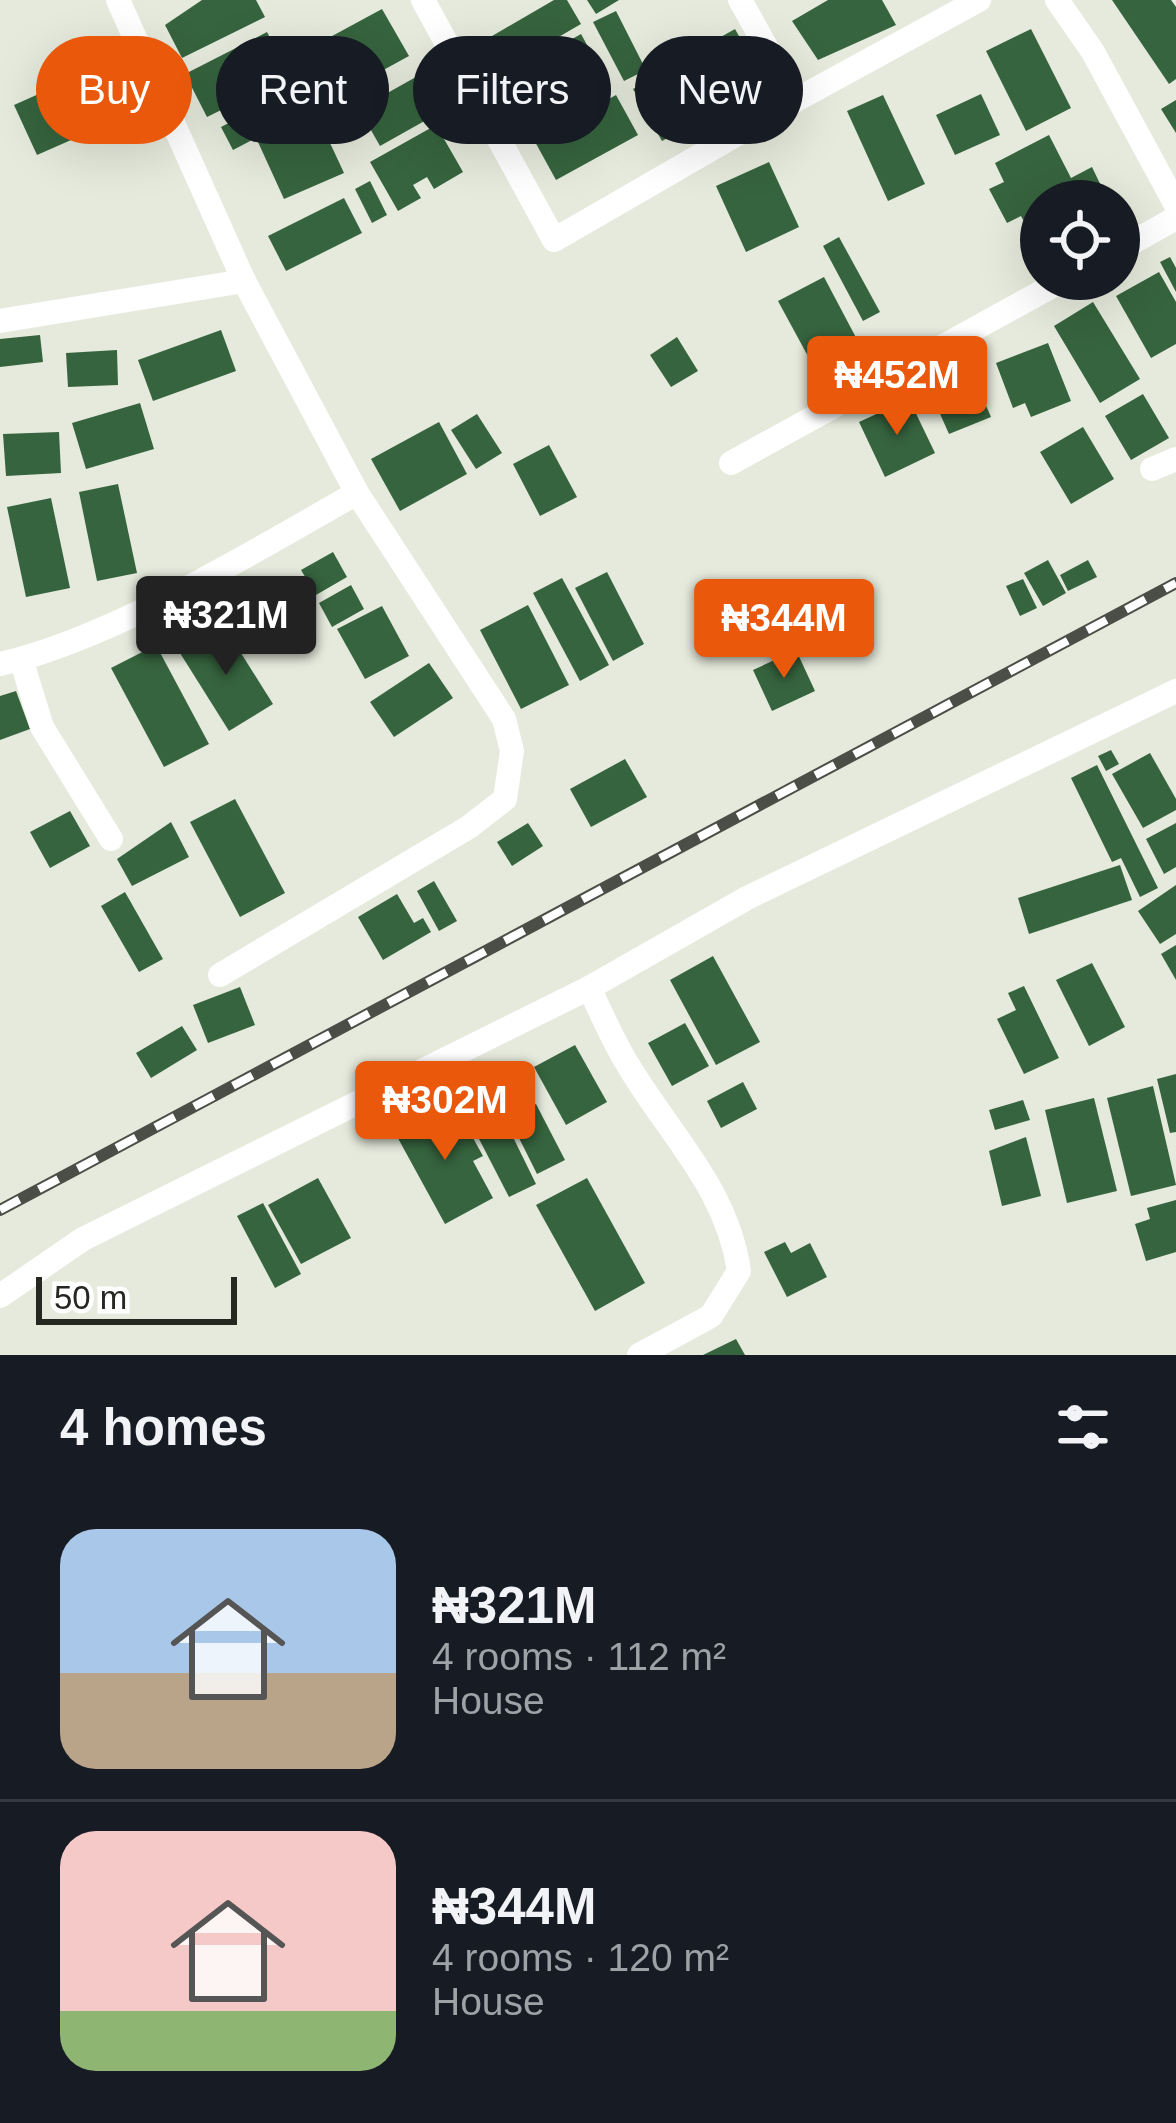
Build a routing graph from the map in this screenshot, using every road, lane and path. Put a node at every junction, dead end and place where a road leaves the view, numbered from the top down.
1 (422, 0) edge
2 (740, 0) edge
3 (979, 0) edge
4 (1057, 0) edge
5 (121, 1) edge
6 (760, 36) edge
7 (803, 96) edge
8 (720, 144) edge
9 (1176, 205) edge
10 (1176, 218) edge
11 (1140, 238) edge
12 (244, 281) junction
13 (1027, 300) edge
14 (0, 321) edge
15 (1176, 459) edge
16 (731, 463) dead end
17 (1152, 470) dead end
18 (357, 494) junction
19 (10, 662) edge
20 (1176, 691) edge
21 (111, 839) dead end
22 (220, 975) dead end
23 (590, 988) junction
24 (0, 1296) edge
25 (639, 1355) edge

1 - 8 street
2 - 6 street
3 - 7 street
4 - 9 street
5 - 12 street
10 - 11 street
12 - 14 street
12 - 18 street
13 - 16 street
15 - 17 street
18 - 19 street
18 - 22 street
19 - 21 street
20 - 23 street
23 - 24 street
23 - 25 street

